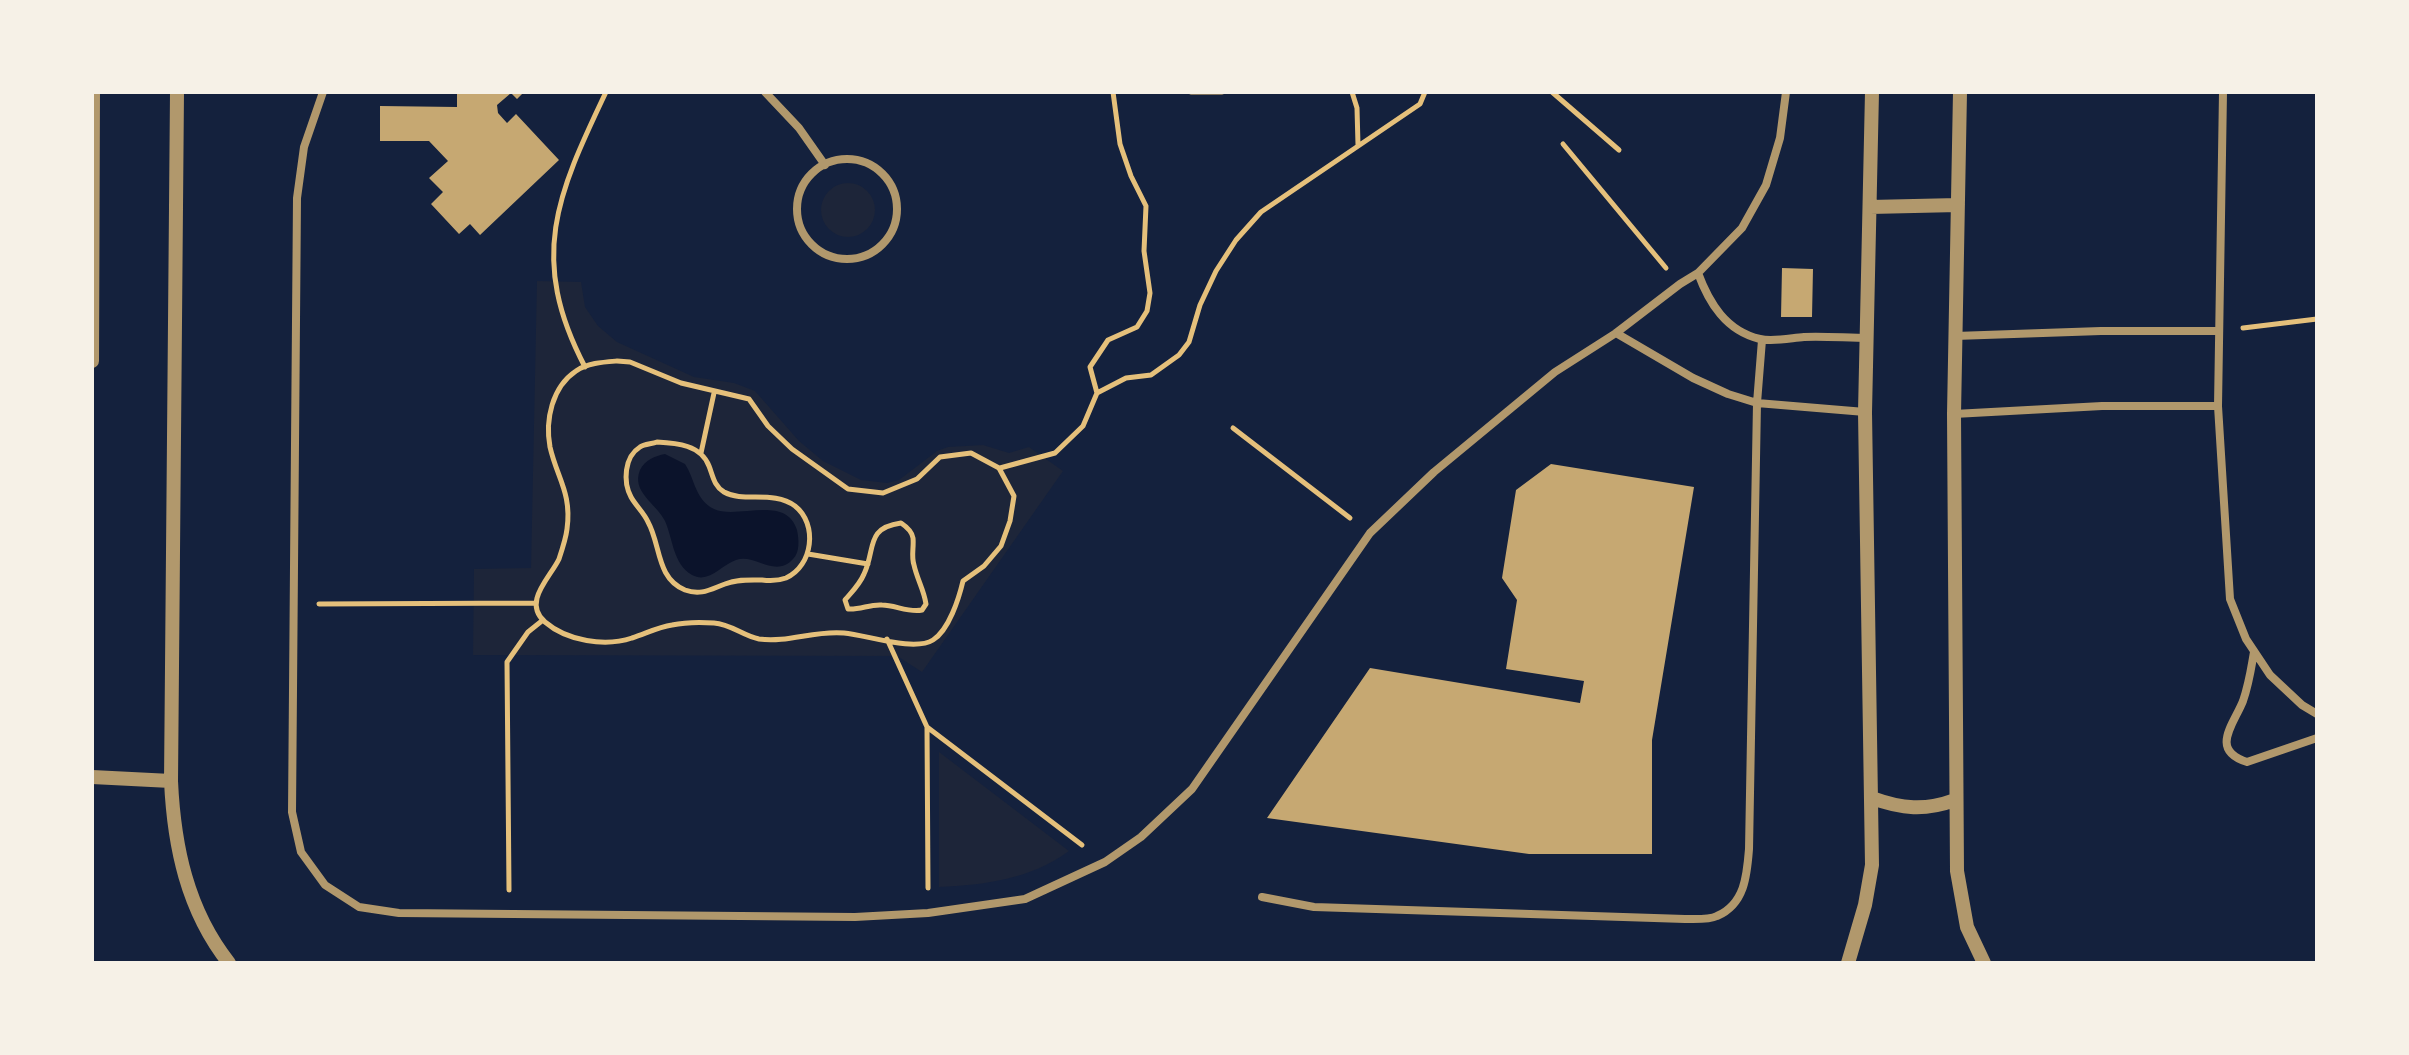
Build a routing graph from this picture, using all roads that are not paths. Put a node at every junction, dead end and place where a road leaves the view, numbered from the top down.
1 (93, 92) edge
2 (177, 92) edge
3 (323, 92) edge
4 (765, 92) edge
5 (1786, 92) edge
6 (1872, 92) edge
7 (1960, 92) edge
8 (2223, 92) edge
9 (825, 165) junction
10 (1958, 205) junction
11 (1870, 207) junction
12 (1698, 273) junction
13 (2218, 331) junction
14 (1616, 333) junction
15 (1955, 336) junction
16 (1869, 338) junction
17 (1762, 340) junction
18 (92, 361) edge
19 (1757, 403) junction
20 (2218, 406) junction
21 (1865, 412) junction
22 (1954, 414) junction
23 (2254, 651) junction
24 (2317, 714) edge
25 (2317, 738) edge
26 (92, 777) edge
27 (171, 781) junction
28 (1872, 798) junction
29 (1955, 800) junction
30 (1262, 897) dead end
31 (229, 963) edge
32 (1848, 963) edge
33 (1984, 963) edge

1 - 18 street
2 - 27 street
3 - 14 street
4 - 9 street
5 - 12 street
6 - 11 street
7 - 10 street
8 - 13 street
9 - 9 street
10 - 11 street
10 - 15 street
11 - 16 street
12 - 14 street
12 - 17 street
13 - 15 street
13 - 20 street
14 - 19 street
15 - 22 street
16 - 17 street
16 - 21 street
17 - 19 street
19 - 21 street
19 - 30 street
20 - 22 street
20 - 23 street
21 - 28 street
22 - 29 street
23 - 24 street
23 - 25 street
26 - 27 street
27 - 31 street
28 - 29 street
28 - 32 street
29 - 33 street

